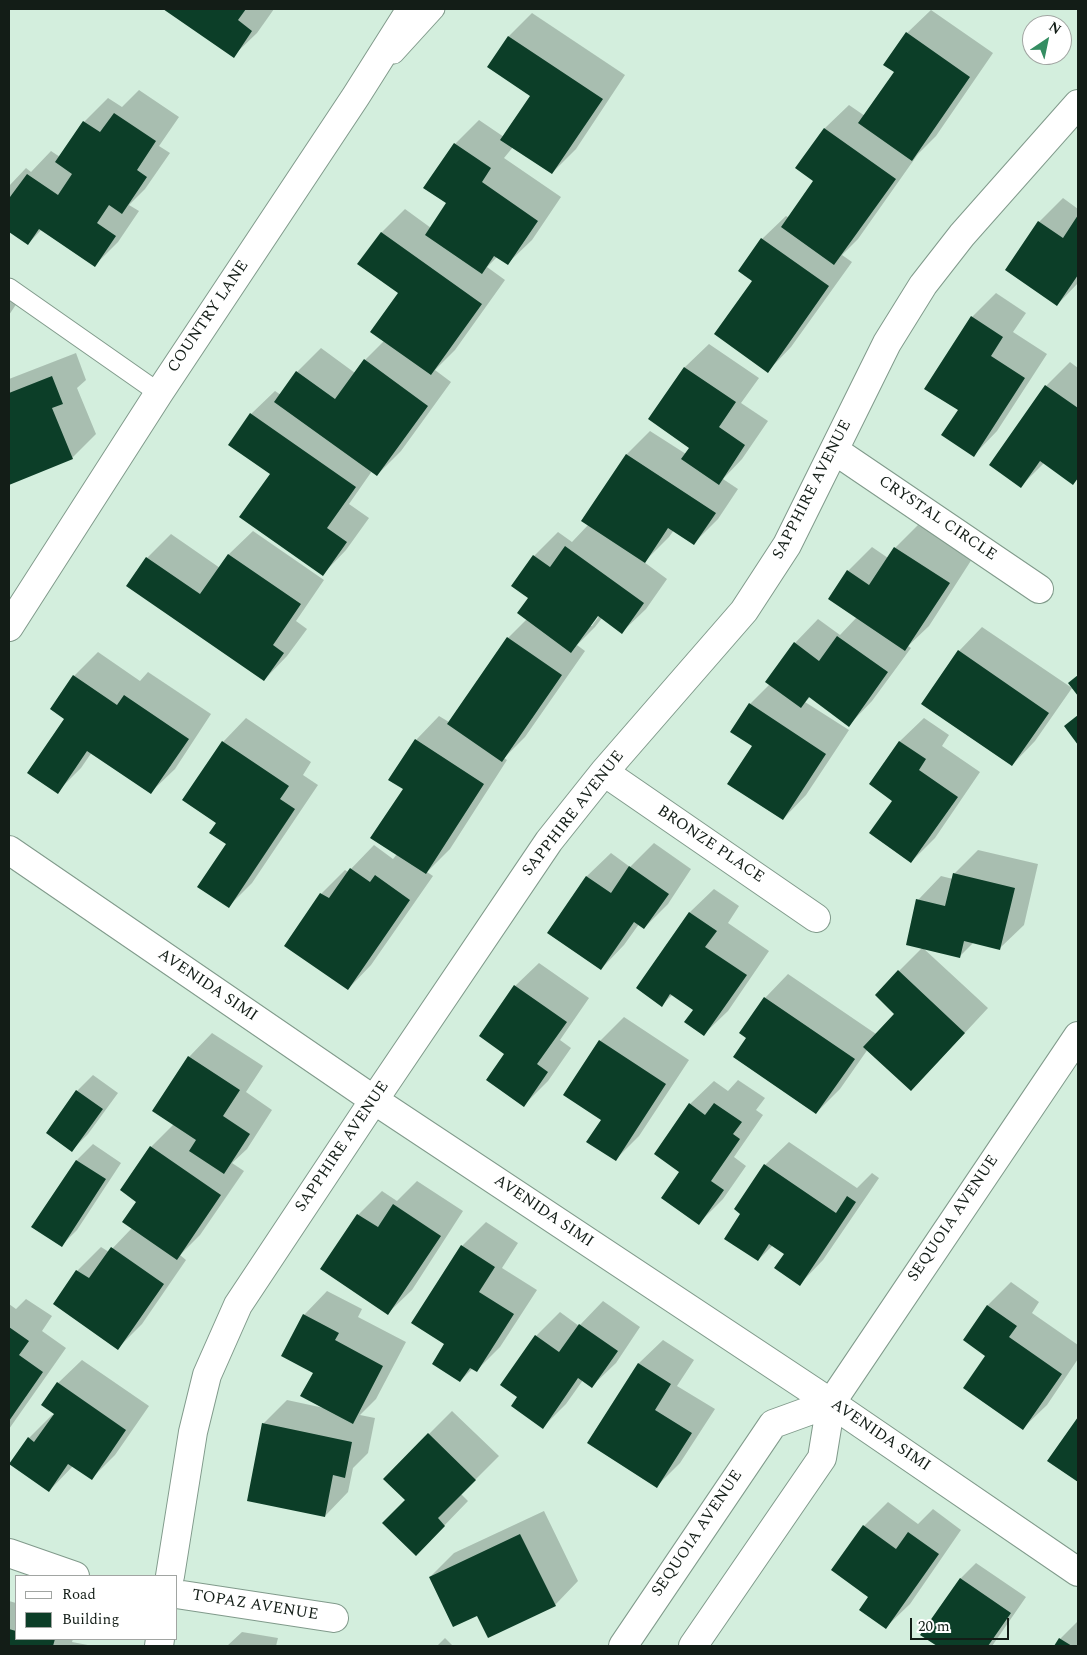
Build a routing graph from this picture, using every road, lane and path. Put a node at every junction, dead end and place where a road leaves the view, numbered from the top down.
1 (411, 9) edge
2 (435, 9) edge
3 (356, 96) junction
4 (1078, 104) edge
5 (1070, 131) edge
6 (9, 288) edge
7 (159, 393) junction
8 (834, 450) junction
9 (1039, 589) dead end
10 (9, 627) edge
11 (604, 772) junction
12 (9, 850) edge
13 (816, 918) dead end
14 (1078, 1036) edge
15 (374, 1100) junction
16 (831, 1403) junction
17 (9, 1553) edge
18 (1078, 1572) edge
19 (72, 1575) edge
20 (170, 1575) edge
21 (178, 1594) edge
22 (334, 1618) dead end
23 (623, 1646) edge
24 (694, 1646) edge

1 - 3 street, COUNTRY LANE
2 - 3 lane
3 - 7 street, COUNTRY LANE
4 - 5 street, SAPPHIRE AVENUE
5 - 8 street, SAPPHIRE AVENUE
6 - 7 lane
7 - 10 street, COUNTRY LANE
8 - 9 street, CRYSTAL CIRCLE
8 - 11 street, SAPPHIRE AVENUE
11 - 13 street, BRONZE PLACE
11 - 15 street, SAPPHIRE AVENUE
12 - 15 street, AVENIDA SIMI
14 - 16 street, SEQUOIA AVENUE
15 - 16 street, AVENIDA SIMI
15 - 20 street, SAPPHIRE AVENUE
16 - 18 street, AVENIDA SIMI
16 - 23 street, SEQUOIA AVENUE
16 - 24 street, SEQUOIA AVENUE
17 - 19 street
21 - 22 street, TOPAZ AVENUE

